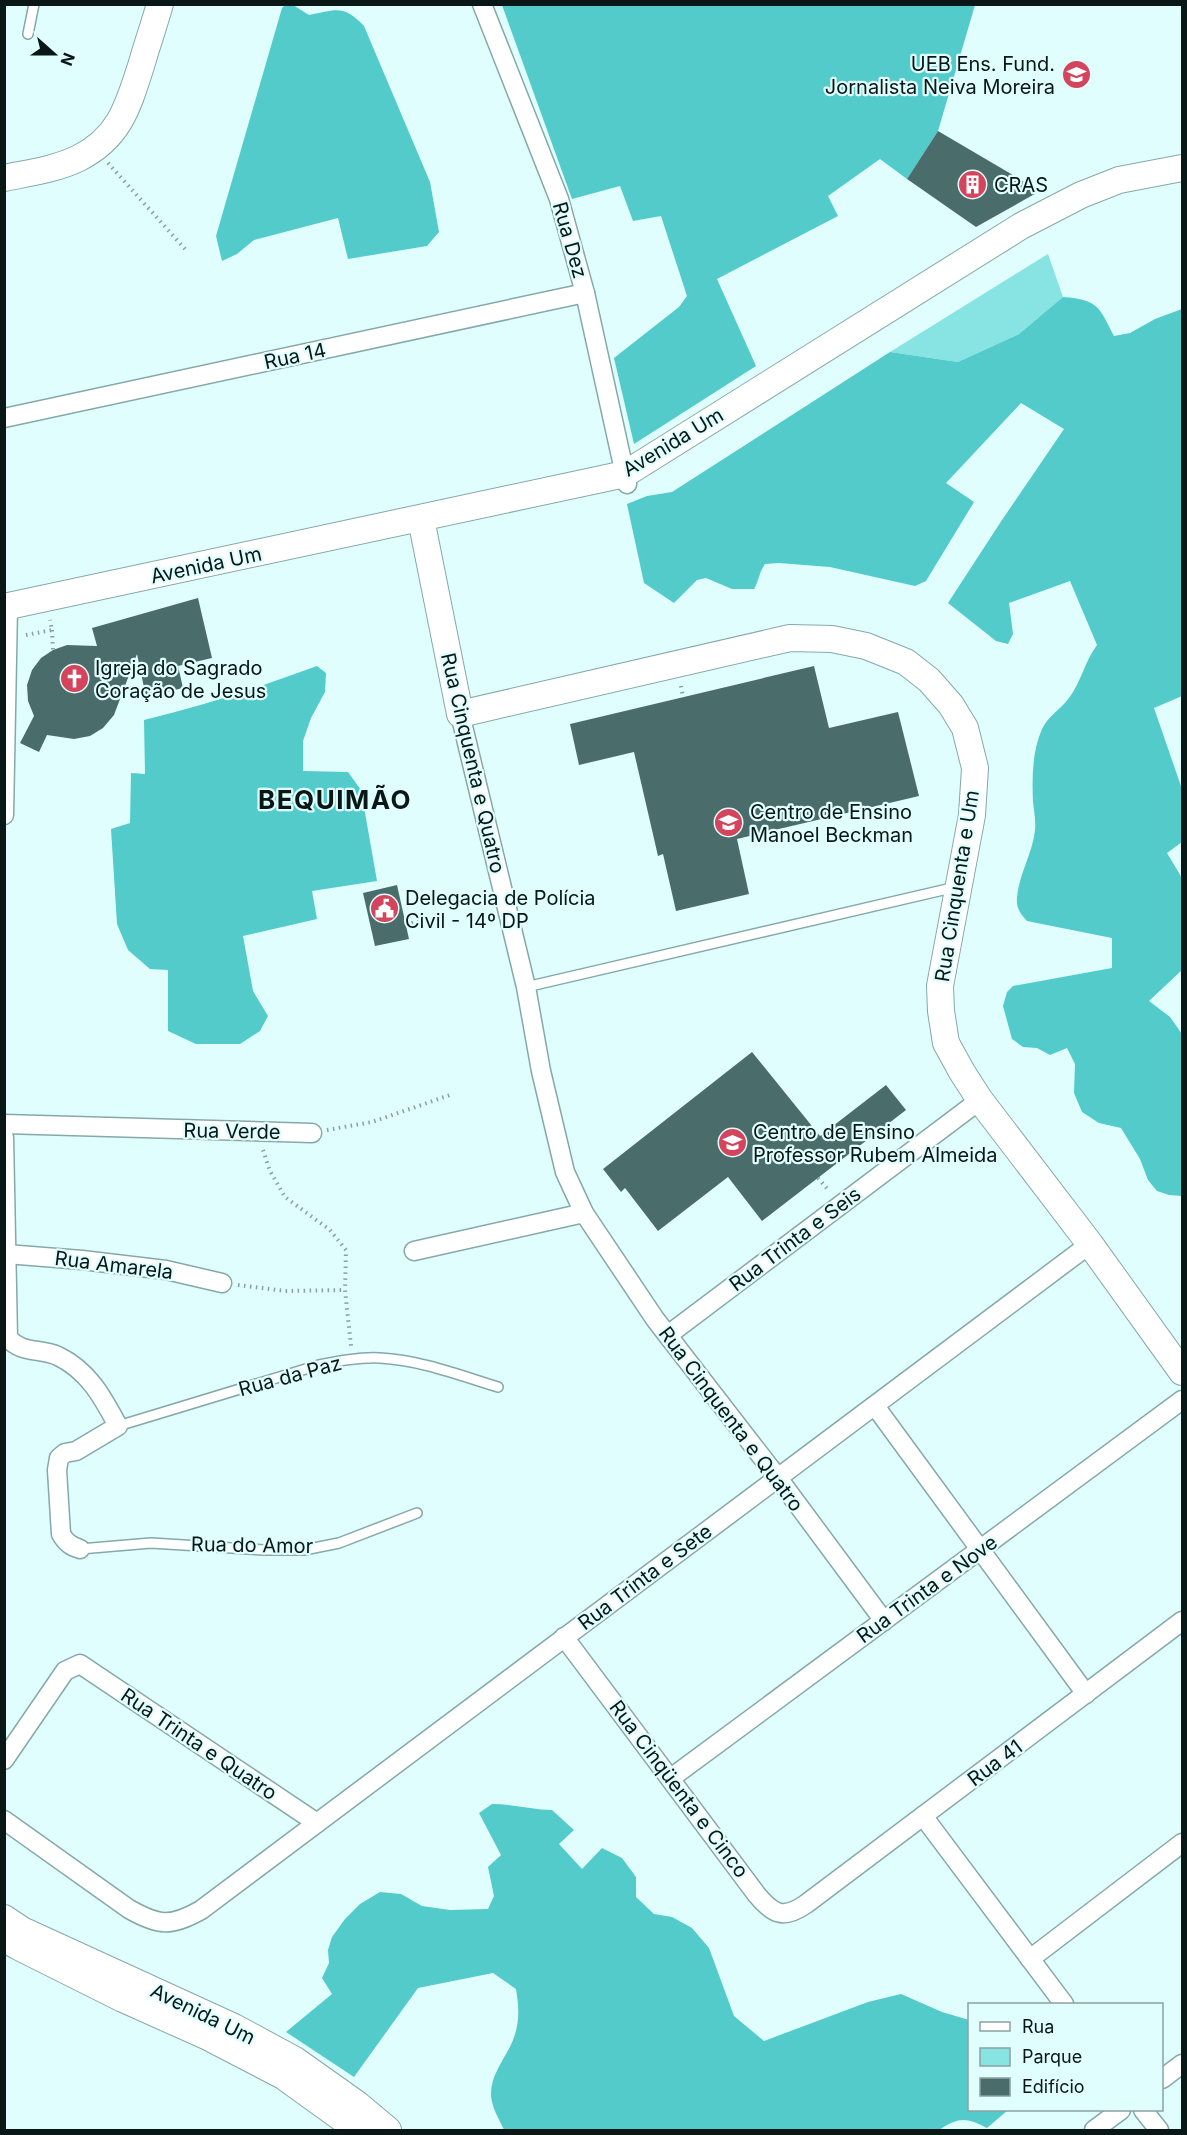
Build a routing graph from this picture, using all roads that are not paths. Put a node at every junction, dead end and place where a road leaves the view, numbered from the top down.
1 (34, 4) edge
2 (160, 4) edge
3 (482, 4) edge
4 (28, 34) dead end
5 (1182, 168) edge
6 (4, 178) edge
7 (1182, 183) edge
8 (585, 293) junction
9 (4, 418) edge
10 (626, 480) junction
11 (422, 527) junction
12 (6, 621) edge
13 (460, 714) junction
14 (4, 815) edge
15 (958, 886) junction
16 (526, 987) junction
17 (980, 1100) junction
18 (4, 1124) edge
19 (312, 1133) road end
20 (4, 1137) edge
21 (584, 1213) junction
22 (1090, 1244) junction
23 (414, 1251) dead end
24 (6, 1254) edge
25 (222, 1283) road end
26 (668, 1335) junction
27 (1182, 1372) edge
28 (498, 1387) dead end
29 (1182, 1400) edge
30 (874, 1406) junction
31 (118, 1426) junction
32 (778, 1478) junction
33 (417, 1513) dead end
34 (80, 1549) joint
35 (979, 1550) junction
36 (884, 1621) junction
37 (1182, 1621) edge
38 (564, 1637) junction
39 (1086, 1694) junction
40 (4, 1760) edge
41 (671, 1778) junction
42 (923, 1816) junction
43 (4, 1820) edge
44 (317, 1823) junction
45 (1182, 1843) edge
46 (806, 1904) joint
47 (4, 1918) edge
48 (4, 1938) edge
49 (1030, 1959) junction
50 (1063, 2003) edge
51 (1182, 2064) edge
52 (1163, 2078) edge
53 (1118, 2111) edge
54 (1145, 2111) edge
55 (358, 2130) edge
56 (388, 2130) edge
57 (1094, 2130) edge
58 (1159, 2130) edge

1 - 4 lane
2 - 6 main road
3 - 8 street, Rua Dez
5 - 10 main road, Avenida Um
7 - 10 main road, Avenida Um
8 - 9 street, Rua 14
8 - 10 street, Rua Dez
10 - 11 main road, Avenida Um
11 - 12 main road, Avenida Um
11 - 12 main road, Avenida Um
11 - 13 main road, Rua Cinquenta e Quatro
12 - 14 street
13 - 15 main road, Rua Cinquenta e Um
13 - 16 street, Rua Cinquenta e Quatro
15 - 16 lane
15 - 17 main road, Rua Cinquenta e Um
16 - 21 street, Rua Cinquenta e Quatro
17 - 22 main road, Rua Cinquenta e Um
17 - 26 street, Rua Trinta e Seis
18 - 19 street, Rua Verde
20 - 24 street
21 - 23 street
21 - 26 street, Rua Cinquenta e Quatro
22 - 27 main road, Rua Cinquenta e Um
22 - 30 street, Rua Trinta e Sete
24 - 25 street, Rua Amarela
24 - 31 street
26 - 32 street, Rua Cinquenta e Quatro
28 - 31 lane, Rua da Paz
29 - 35 street, Rua Trinta e Nove
30 - 32 street, Rua Trinta e Sete
30 - 35 street
31 - 34 street
32 - 36 street, Rua Cinquenta e Quatro
32 - 38 street, Rua Trinta e Sete
33 - 34 lane, Rua do Amor
35 - 36 street, Rua Trinta e Nove
35 - 39 street
36 - 41 street, Rua Trinta e Nove
37 - 39 street, Rua 41
38 - 41 street, Rua Cinqüenta e Cinco
38 - 44 street, Rua Trinta e Sete
39 - 42 street, Rua 41
40 - 44 street, Rua Trinta e Quatro
41 - 46 street, Rua Cinqüenta e Cinco
42 - 46 street, Rua 41
42 - 49 street
43 - 44 street, Rua Trinta e Sete
45 - 49 street
47 - 56 main road, Avenida Um
48 - 55 main road, Avenida Um
49 - 50 street
51 - 52 street
53 - 57 street
54 - 58 street

